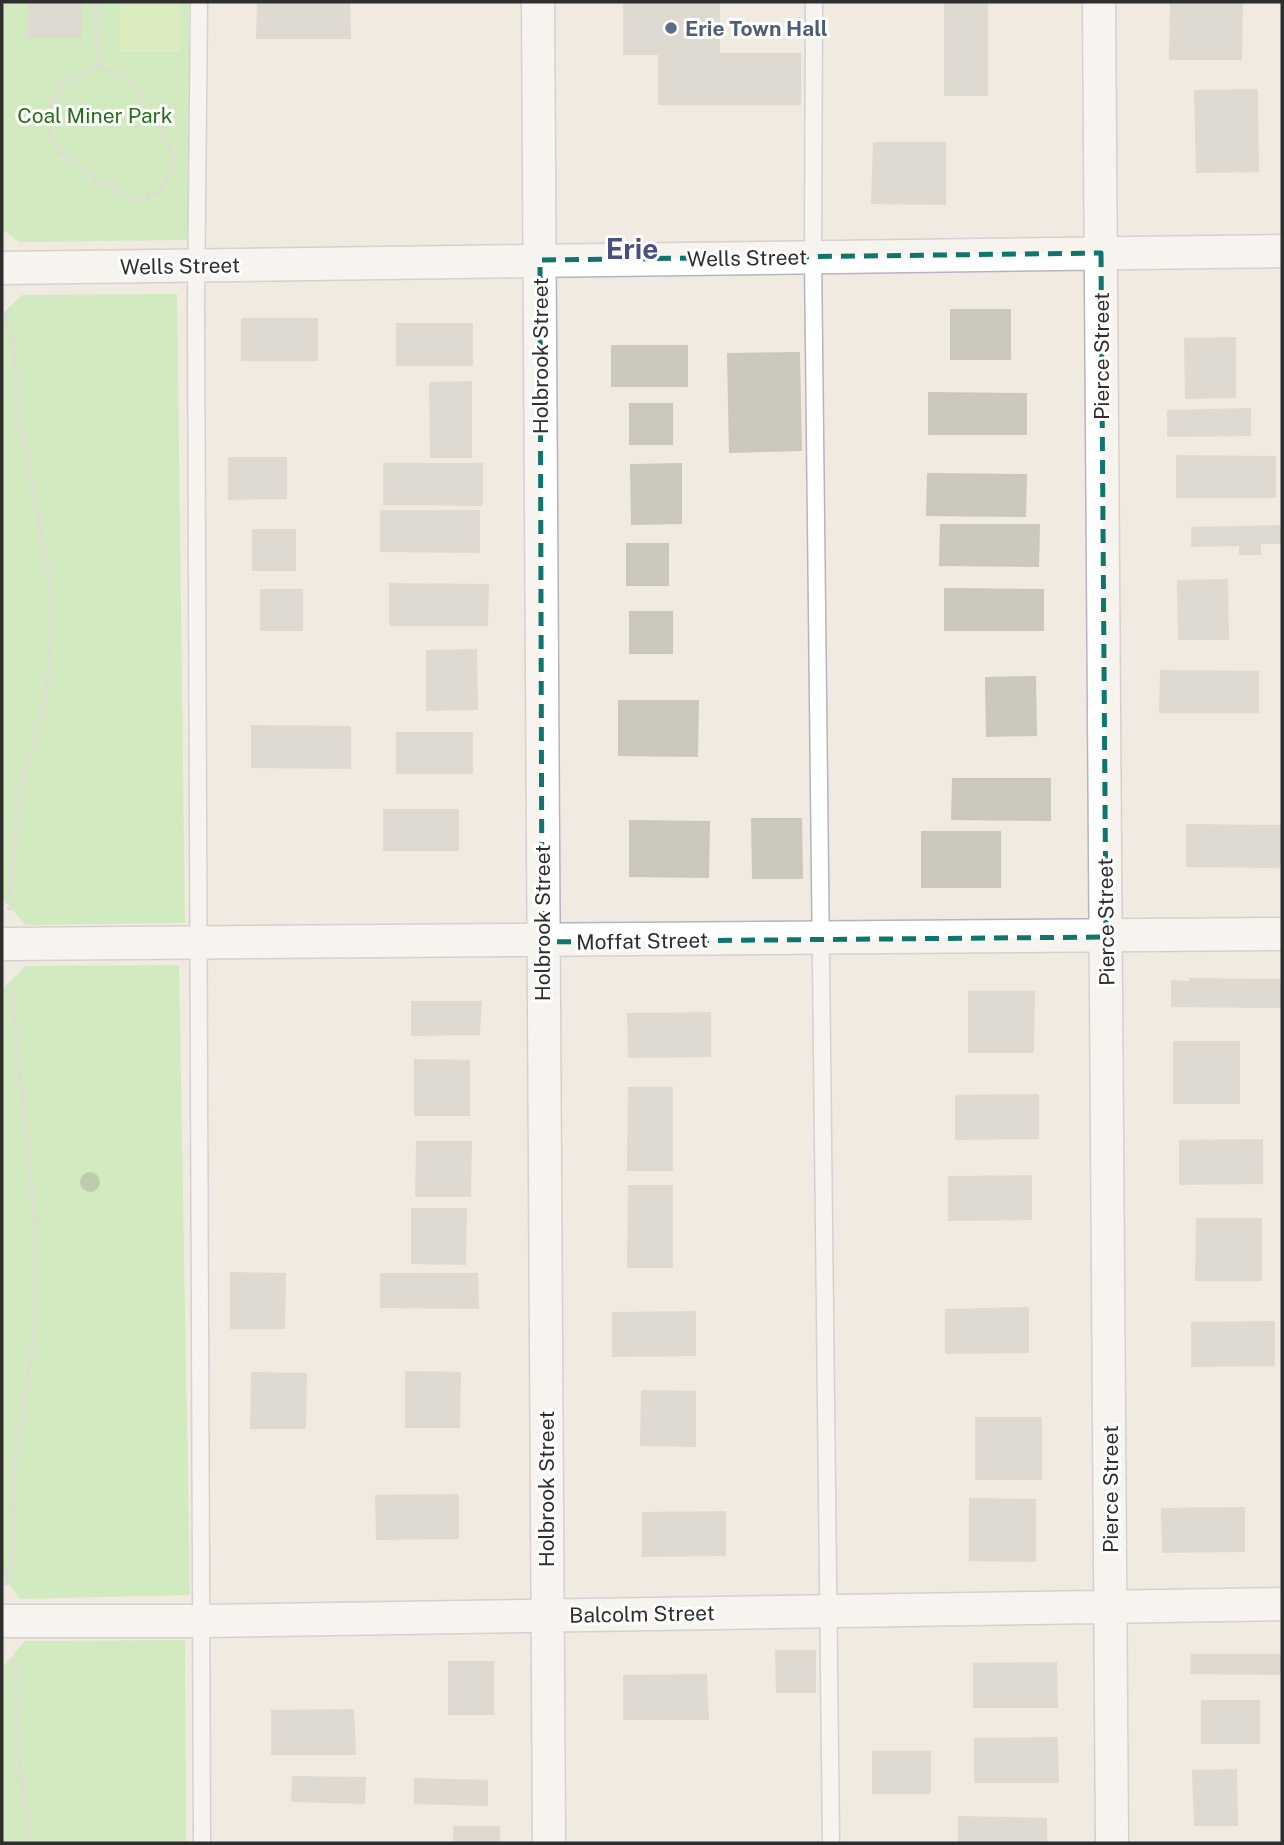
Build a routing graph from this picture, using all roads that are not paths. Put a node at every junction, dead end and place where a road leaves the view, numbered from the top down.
1 (199, 2) edge
2 (538, 2) edge
3 (814, 2) edge
4 (1099, 2) edge
5 (1282, 251) edge
6 (1101, 253) junction
7 (813, 257) junction
8 (540, 260) junction
9 (196, 267) junction
10 (2, 268) edge
11 (1282, 934) edge
12 (1106, 937) junction
13 (822, 939) junction
14 (542, 942) junction
15 (2, 944) edge
16 (201, 944) junction
17 (1282, 1604) edge
18 (1111, 1605) junction
19 (830, 1610) junction
20 (547, 1616) junction
21 (2, 1621) edge
22 (201, 1621) junction
23 (202, 1843) edge
24 (549, 1843) edge
25 (831, 1843) edge
26 (1112, 1843) edge

1 - 9 lane
2 - 8 street, Holbrook Street
3 - 7 lane
4 - 6 street, Pierce Street
5 - 6 street, Wells Street
6 - 7 street, Wells Street
6 - 12 street, Pierce Street
7 - 8 street, Wells Street
7 - 13 lane
8 - 9 street, Wells Street
8 - 14 street, Holbrook Street
9 - 10 street, Wells Street
9 - 16 lane
11 - 12 street, Moffat Street
12 - 13 street, Moffat Street
12 - 18 street, Pierce Street
13 - 14 street, Moffat Street
13 - 19 lane
14 - 16 street, Moffat Street
14 - 20 street, Holbrook Street
15 - 16 street, Moffat Street
16 - 22 lane
17 - 18 street, Balcolm Street
18 - 19 street, Balcolm Street
18 - 26 street, Pierce Street
19 - 20 street, Balcolm Street
19 - 25 lane
20 - 22 street, Balcolm Street
20 - 24 street, Holbrook Street
21 - 22 street, Balcolm Street
22 - 23 lane

